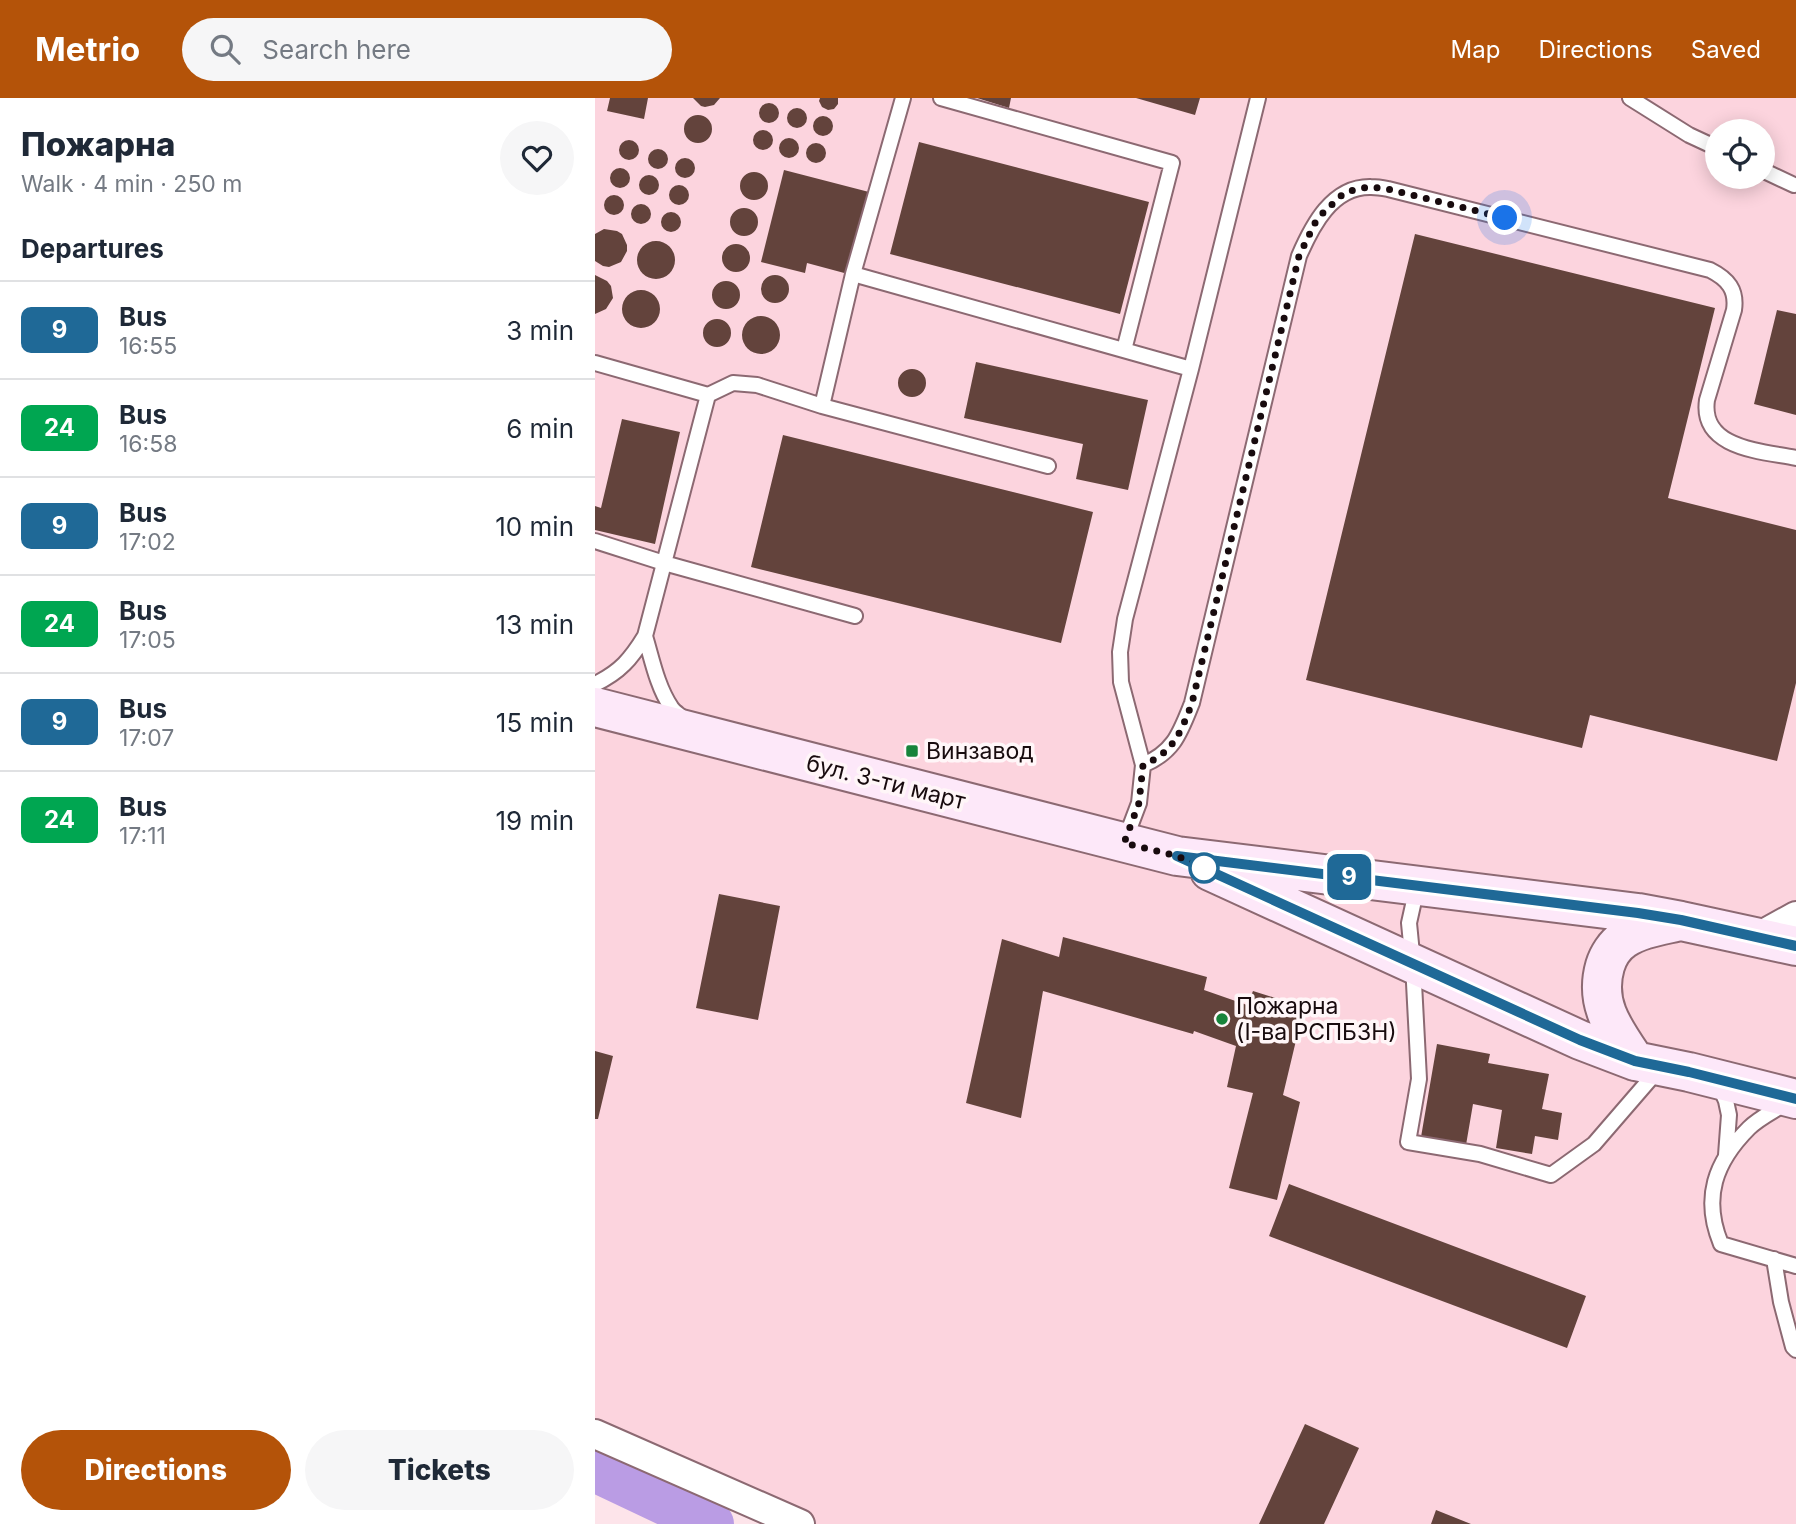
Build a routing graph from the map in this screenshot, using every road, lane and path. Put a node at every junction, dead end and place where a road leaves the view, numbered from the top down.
1 (902, 98) edge
2 (941, 98) edge
3 (1258, 98) edge
4 (1630, 98) edge
5 (1705, 142) edge
6 (1775, 176) edge
7 (1795, 184) edge
8 (853, 274) junction
9 (1124, 350) junction
10 (595, 363) edge
11 (1191, 369) junction
12 (708, 395) junction
13 (822, 406) junction
14 (1796, 458) edge
15 (1048, 466) dead end
16 (595, 541) edge
17 (664, 563) junction
18 (855, 615) dead end
19 (645, 636) junction
20 (595, 684) edge
21 (595, 707) edge
22 (700, 734) junction
23 (1143, 765) junction
24 (1124, 843) junction
25 (1177, 856) junction
26 (1417, 886) junction
27 (1796, 916) edge
28 (1681, 920) junction
29 (1758, 937) junction
30 (1796, 946) edge
31 (1413, 964) junction
32 (1648, 1064) junction
33 (1716, 1079) junction
34 (1795, 1099) edge
35 (1726, 1156) junction
36 (1774, 1259) junction
37 (1796, 1266) edge
38 (1796, 1350) edge
39 (595, 1434) edge
40 (800, 1524) edge

1 - 8 lane
2 - 9 lane
3 - 11 lane
4 - 5 lane
6 - 7 lane
8 - 9 lane
8 - 13 lane
9 - 11 lane
10 - 12 lane
11 - 23 lane
12 - 13 lane
12 - 17 lane
13 - 15 lane
14 - 23 lane
16 - 17 lane
17 - 18 lane
17 - 19 lane
19 - 20 lane
19 - 22 lane
21 - 22 main road, бул. 3-ти март
22 - 24 main road, бул. 3-ти март
23 - 24 lane
24 - 25 main road, бул. 3-ти март
25 - 26 main road, бул. 3-ти март
25 - 31 main road, бул. 3-ти март
26 - 28 main road, бул. 3-ти март
26 - 31 lane
27 - 29 street
28 - 29 main road, бул. 3-ти март
28 - 32 main road
29 - 30 main road, бул. 3-ти март
31 - 32 main road, бул. 3-ти март
31 - 32 lane
32 - 33 main road, бул. 3-ти март
33 - 34 main road, бул. 3-ти март
33 - 35 lane
34 - 35 lane
35 - 36 lane
36 - 37 lane
36 - 38 lane
39 - 40 street

